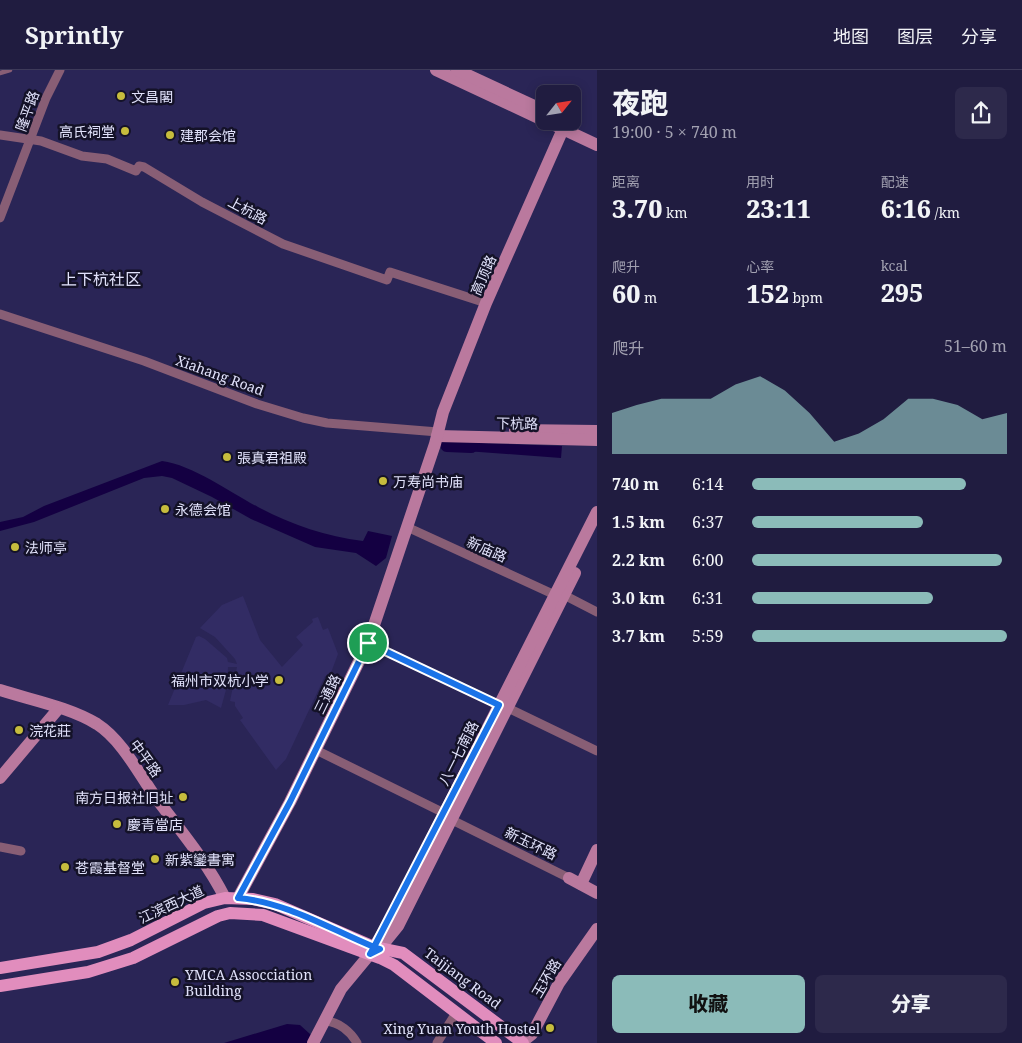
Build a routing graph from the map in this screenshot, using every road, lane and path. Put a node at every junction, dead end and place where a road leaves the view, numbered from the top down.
1 (10, 70) edge
2 (60, 70) edge
3 (436, 70) edge
4 (457, 70) edge
5 (0, 73) edge
6 (536, 107) edge
7 (536, 117) edge
8 (563, 130) edge
9 (573, 130) edge
10 (580, 130) edge
11 (0, 135) edge
12 (597, 136) edge
13 (32, 139) junction
14 (597, 145) edge
15 (0, 218) edge
16 (486, 304) junction
17 (0, 314) edge
18 (597, 431) edge
19 (438, 432) junction
20 (597, 440) edge
21 (597, 512) edge
22 (407, 528) junction
23 (597, 529) edge
24 (560, 595) junction
25 (597, 612) edge
26 (368, 643) junction
27 (0, 690) edge
28 (503, 706) junction
29 (59, 708) junction
30 (316, 750) junction
31 (597, 751) edge
32 (0, 778) edge
33 (448, 817) junction
34 (0, 847) edge
35 (597, 850) edge
36 (21, 851) dead end
37 (569, 878) joint
38 (581, 884) junction
39 (597, 893) edge
40 (225, 898) junction
41 (238, 898) junction
42 (597, 929) edge
43 (375, 950) junction
44 (0, 968) edge
45 (0, 986) edge
46 (456, 1013) junction
47 (326, 1021) junction
48 (522, 1042) edge
49 (313, 1043) edge
50 (357, 1043) edge
51 (437, 1043) edge
52 (496, 1043) edge

1 - 5 lane
2 - 13 street, 隆平路
3 - 7 street
4 - 6 street
8 - 16 street, 高顶路
9 - 14 street
10 - 12 street
11 - 13 street, 上杭路
13 - 15 street, 隆平路
13 - 16 street, 上杭路
16 - 19 street, 高顶路
17 - 19 street, Xiahang Road
18 - 19 street, 下杭路
19 - 20 street, 下杭路
19 - 22 street, 三通路
21 - 24 street, 八一七南路
22 - 24 street, 新庙路
22 - 26 street, 三通路
23 - 24 street, 八一七南路
24 - 25 street, 新庙路
24 - 28 street, 八一七南路
26 - 28 street
26 - 30 street, 三通路
27 - 29 street, 中平路
28 - 31 street
28 - 33 street, 八一七南路
29 - 32 street
29 - 40 street, 中平路
30 - 33 street, 新玉环路
30 - 41 street, 三通路
33 - 37 street, 新玉环路
33 - 43 street, 八一七南路
34 - 36 street
35 - 38 street
37 - 38 street, 新玉环路
38 - 39 street, 新玉环路
40 - 41 main road, 江滨西大道
40 - 44 main road, 江滨西大道
41 - 43 main road, 江滨西大道
42 - 48 street, 玉环路
43 - 45 main road
43 - 46 main road
43 - 47 street, 八一七南路
43 - 48 main road, Taijiang Road
46 - 51 street
46 - 52 main road
47 - 49 street, 八一七南路
47 - 50 street

